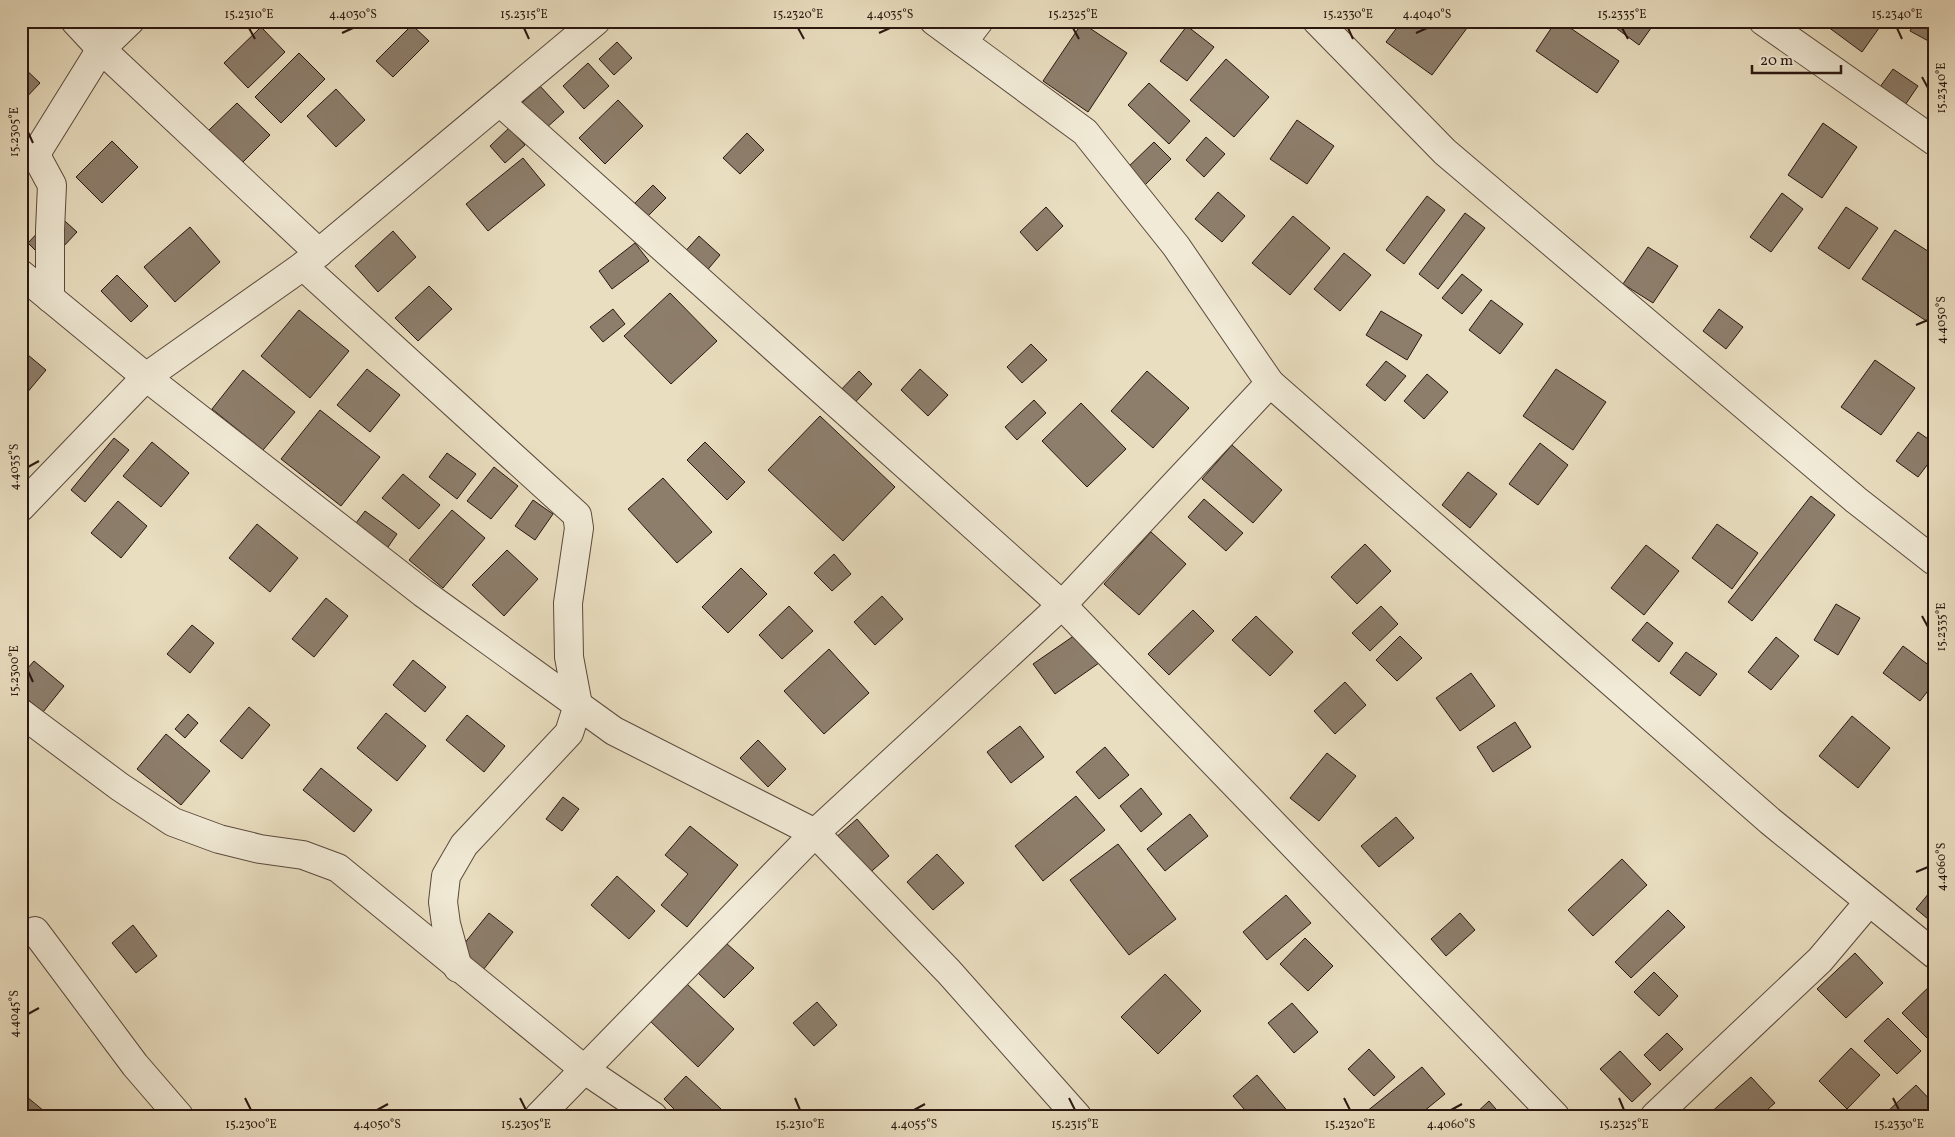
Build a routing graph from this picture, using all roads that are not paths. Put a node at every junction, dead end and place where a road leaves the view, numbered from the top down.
1 (75, 21) edge
2 (130, 21) edge
3 (596, 21) edge
4 (934, 21) edge
5 (1317, 21) edge
6 (1763, 21) edge
7 (971, 32) edge
8 (101, 49) junction
9 (500, 102) junction
10 (1934, 141) edge
11 (311, 259) junction
12 (21, 274) edge
13 (50, 298) junction
14 (146, 377) junction
15 (1270, 383) junction
16 (21, 507) edge
17 (1934, 561) edge
18 (1062, 605) junction
19 (578, 705) junction
20 (21, 712) edge
21 (815, 833) junction
22 (1868, 902) junction
23 (35, 930) dead end
24 (1934, 954) edge
25 (458, 968) junction
26 (585, 1070) junction
27 (179, 1116) edge
28 (539, 1116) edge
29 (654, 1116) edge
30 (1076, 1116) edge
31 (1555, 1116) edge
32 (1655, 1116) edge

1 - 8 street
2 - 8 street
3 - 9 street
4 - 7 street
5 - 17 street
6 - 10 street
7 - 15 street
8 - 11 street
8 - 13 street
9 - 11 street
9 - 18 street
11 - 14 street
11 - 19 street
12 - 13 street
13 - 14 street
14 - 16 street
14 - 19 street
15 - 18 street
15 - 22 street
18 - 21 street
18 - 31 street
19 - 21 street
19 - 25 street
20 - 25 street
21 - 26 street
21 - 30 street
22 - 24 street
22 - 32 street
23 - 27 street
25 - 26 street
26 - 28 street
26 - 29 street

